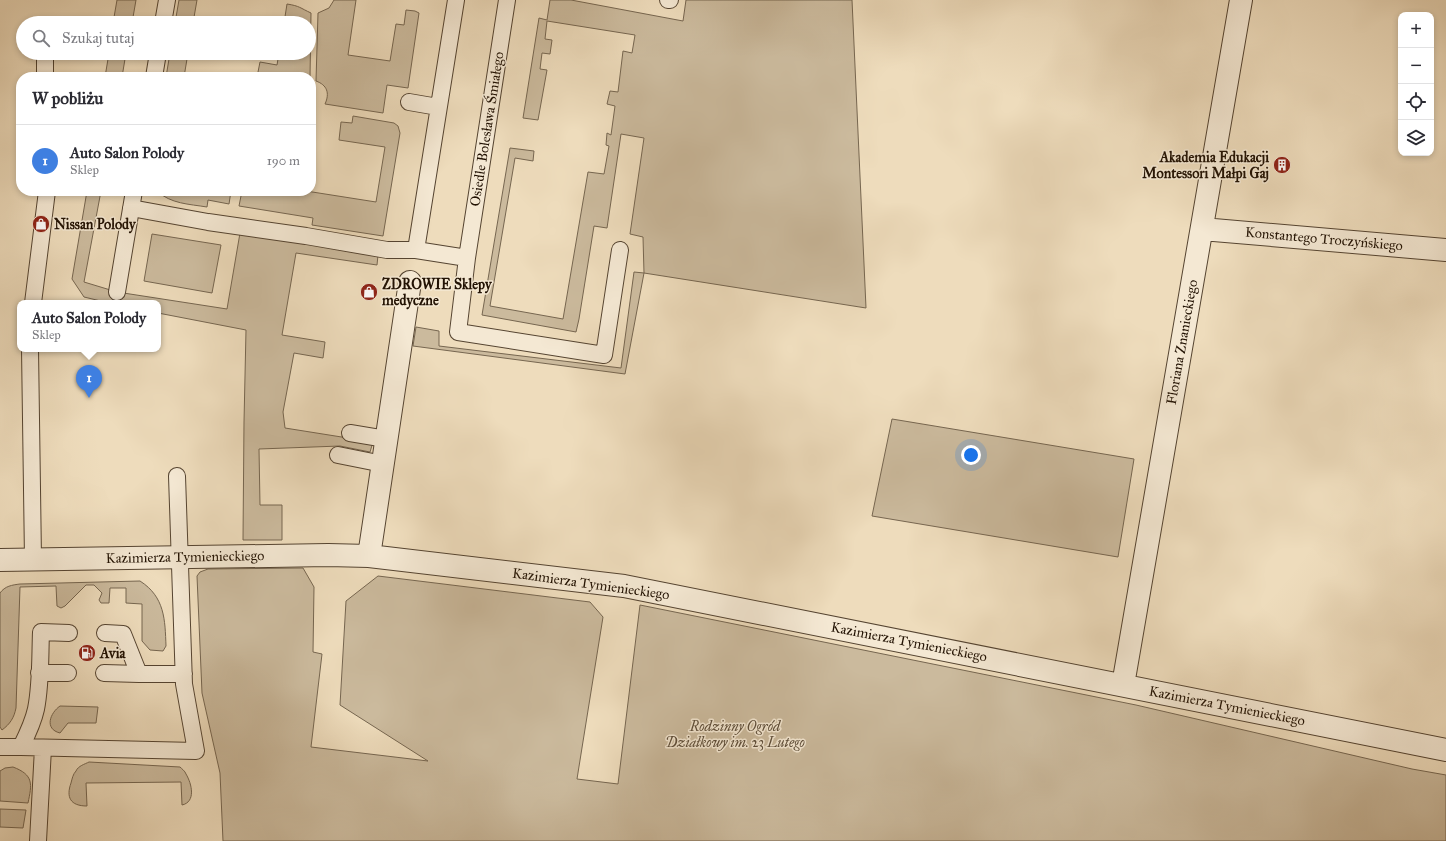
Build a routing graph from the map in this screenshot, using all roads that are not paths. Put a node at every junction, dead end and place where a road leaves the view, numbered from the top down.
1 (167, 0) edge
2 (456, 0) edge
3 (507, 0) edge
4 (1241, 0) edge
5 (164, 16) edge
6 (45, 60) edge
7 (157, 60) edge
8 (45, 72) edge
9 (155, 72) edge
10 (409, 102) dead end
11 (438, 107) junction
12 (46, 196) edge
13 (133, 196) edge
14 (131, 208) junction
15 (1202, 229) junction
16 (416, 250) junction
17 (620, 250) dead end
18 (1446, 250) edge
19 (467, 258) junction
20 (410, 282) dead end
21 (118, 292) dead end
22 (33, 300) edge
23 (30, 352) edge
24 (350, 433) dead end
25 (386, 439) junction
26 (338, 455) dead end
27 (383, 464) junction
28 (177, 476) dead end
29 (369, 556) junction
30 (180, 557) junction
31 (0, 560) edge
32 (33, 560) junction
33 (69, 633) dead end
34 (105, 633) dead end
35 (39, 673) junction
36 (68, 673) dead end
37 (104, 673) dead end
38 (139, 674) junction
39 (184, 674) junction
40 (1123, 685) junction
41 (21, 747) junction
42 (0, 748) edge
43 (43, 748) junction
44 (1446, 750) edge
45 (38, 841) edge

1 - 5 lane
2 - 11 lane
3 - 19 lane, Osiedle Bolesława Śmiałego
4 - 15 street, Floriana Znanieckiego
6 - 8 lane
7 - 9 lane
10 - 11 lane
11 - 16 lane
12 - 22 lane
13 - 14 lane
14 - 16 lane
14 - 21 lane
15 - 18 street, Konstantego Troczyńskiego
15 - 40 street, Floriana Znanieckiego
16 - 19 lane
17 - 19 lane, Osiedle Bolesława Śmiałego
20 - 25 street
23 - 32 lane
24 - 25 lane
25 - 27 street
26 - 27 lane
27 - 29 street
28 - 30 lane
29 - 30 street, Kazimierza Tymienieckiego
29 - 40 street, Kazimierza Tymienieckiego
30 - 32 street, Kazimierza Tymienieckiego
30 - 39 lane
31 - 32 street, Kazimierza Tymienieckiego
33 - 35 lane
34 - 38 lane
35 - 36 lane
35 - 41 lane
37 - 38 lane
38 - 39 lane
39 - 43 lane
40 - 44 street, Kazimierza Tymienieckiego
41 - 42 lane
41 - 43 lane
43 - 45 lane

